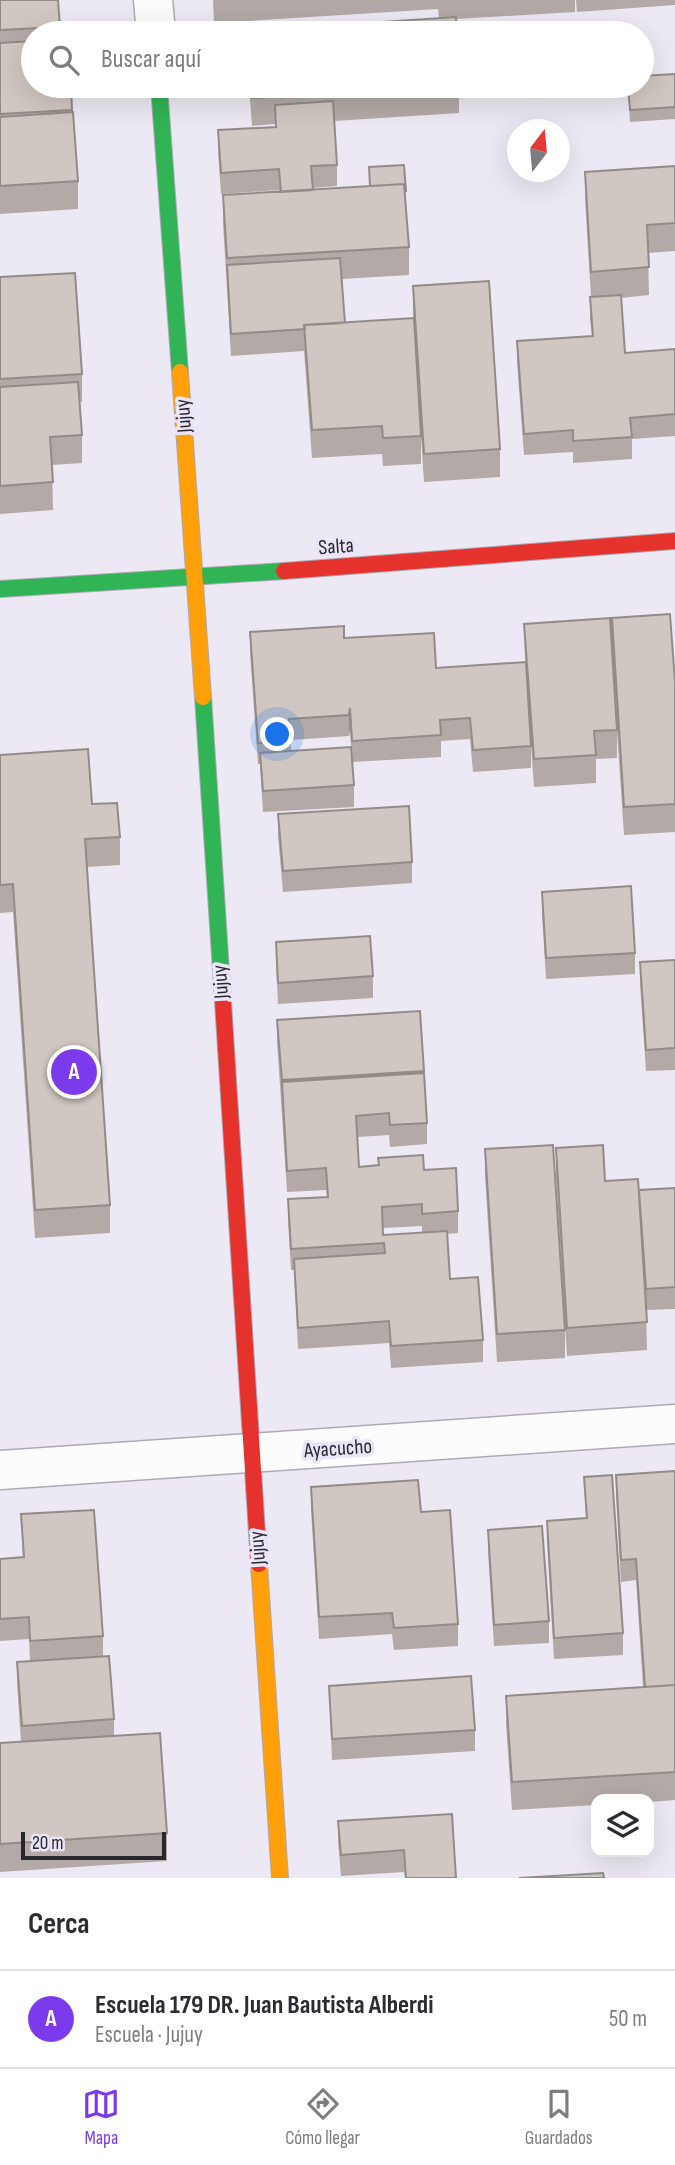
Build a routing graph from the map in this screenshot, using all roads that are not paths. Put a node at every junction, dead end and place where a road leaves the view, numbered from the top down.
1 (153, 0) edge
2 (155, 21) edge
3 (160, 98) edge
4 (675, 541) edge
5 (195, 578) junction
6 (0, 589) edge
7 (675, 1424) edge
8 (250, 1455) junction
9 (0, 1470) edge
10 (280, 1878) edge

1 - 2 street
3 - 5 street, Jujuy
4 - 5 street, Salta
5 - 6 street, Salta
5 - 8 street, Jujuy
7 - 8 street, Ayacucho
8 - 9 street, Ayacucho
8 - 10 street, Jujuy

